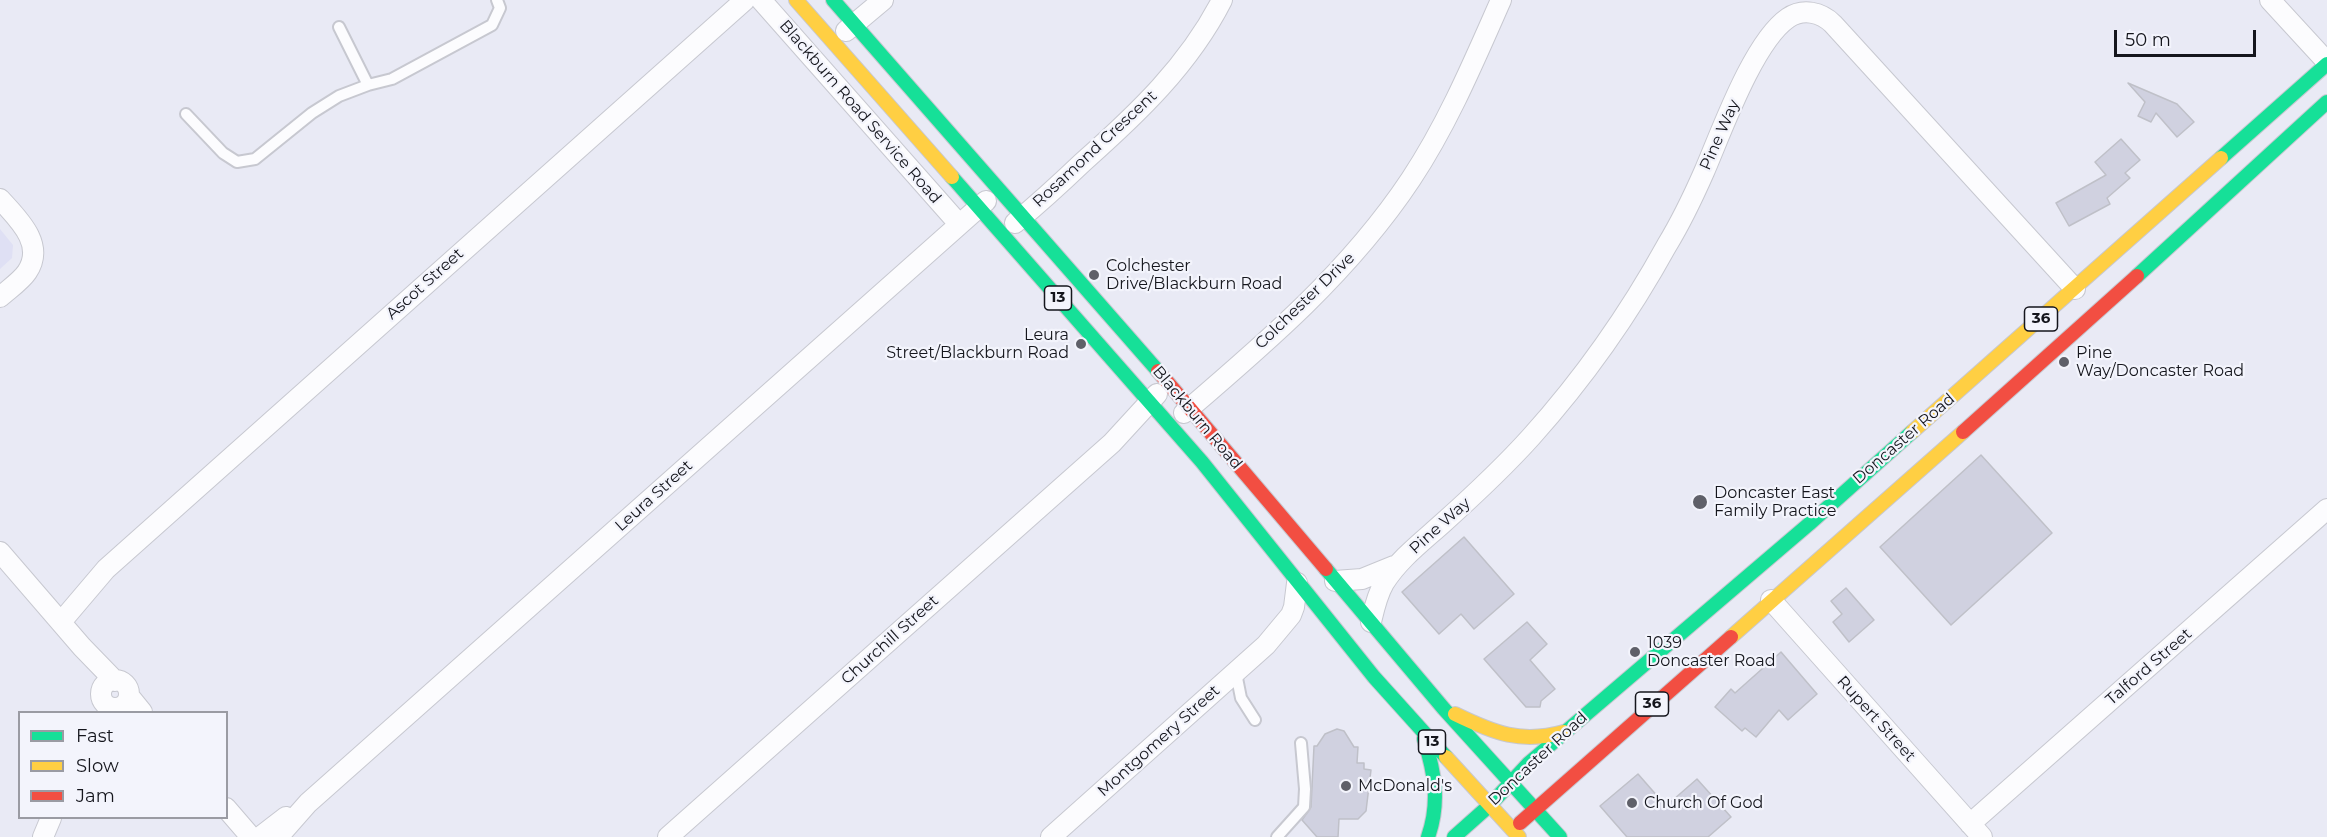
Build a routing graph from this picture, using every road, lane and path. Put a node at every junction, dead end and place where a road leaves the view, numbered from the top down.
1 (497, 0) edge
2 (745, 0) edge
3 (761, 0) edge
4 (796, 0) edge
5 (833, 0) edge
6 (883, 0) edge
7 (1222, 0) edge
8 (1501, 0) edge
9 (2270, 0) edge
10 (854, 24) junction
11 (339, 27) dead end
12 (833, 43) junction
13 (2327, 63) edge
14 (368, 85) junction
15 (2327, 102) edge
16 (186, 114) dead end
17 (999, 189) junction
18 (0, 199) edge
19 (979, 207) junction
20 (1023, 216) junction
21 (959, 225) junction
22 (1002, 233) junction
23 (2075, 289) junction
24 (0, 297) edge
25 (1173, 388) junction
26 (1190, 407) junction
27 (1158, 413) junction
28 (2327, 509) edge
29 (0, 552) edge
30 (1397, 565) junction
31 (1330, 575) junction
32 (1297, 584) junction
33 (1771, 600) junction
34 (1312, 602) junction
35 (56, 615) junction
36 (1371, 622) junction
37 (1266, 645) junction
38 (1236, 673) junction
39 (114, 701) edge
40 (1444, 709) junction
41 (92, 711) edge
42 (139, 711) edge
43 (1255, 720) dead end
44 (1419, 728) junction
45 (1565, 732) junction
46 (1301, 743) dead end
47 (1510, 783) junction
48 (309, 802) junction
49 (1490, 805) junction
50 (228, 810) edge
51 (1535, 810) junction
52 (51, 819) edge
53 (1286, 825) junction
54 (1976, 830) edge
55 (1512, 835) edge
56 (43, 837) edge
57 (252, 837) edge
58 (260, 837) edge
59 (278, 837) edge
60 (668, 837) edge
61 (1051, 837) edge
62 (1277, 837) edge
63 (1284, 837) edge
64 (1428, 837) edge
65 (1454, 837) edge
66 (1560, 837) edge

1 - 14 lane
2 - 35 street, Ascot Street
3 - 21 street, Blackburn Road Service Road
4 - 12 main road, Blackburn Road / 13
5 - 10 main road, Blackburn Road / 13
6 - 10 street
7 - 20 street, Rosamond Crescent
8 - 26 street, Colchester Drive
9 - 13 street
10 - 12 street
10 - 17 main road, Blackburn Road / 13
11 - 14 lane
12 - 19 main road, Blackburn Road / 13
13 - 23 main road, Doncaster Road / 36
14 - 16 lane
15 - 33 main road, Doncaster Road / 36
17 - 19 street, Leura Street
17 - 20 main road, Blackburn Road / 13
18 - 24 street
19 - 21 street, Leura Street
19 - 22 main road, Blackburn Road / 13
20 - 22 street, Rosamond Crescent
20 - 25 main road, Blackburn Road / 13
21 - 48 street, Leura Street
22 - 27 main road, Blackburn Road / 13
23 - 30 street, Pine Way
23 - 45 main road, Doncaster Road / 36
25 - 26 main road, Blackburn Road / 13
25 - 27 street, Churchill Street
26 - 27 street, Colchester Drive
26 - 31 main road, Blackburn Road / 13
27 - 32 main road, Blackburn Road / 13
27 - 60 street, Churchill Street
28 - 54 street, Talford Street
29 - 35 street
30 - 31 street, Pine Way
30 - 36 street, Pine Way
31 - 34 street, Montgomery Street
31 - 36 main road, Blackburn Road / 13
32 - 34 main road, Blackburn Road / 13
32 - 37 street, Montgomery Street
33 - 51 main road, Doncaster Road / 36
33 - 54 street, Rupert Street
34 - 37 street, Montgomery Street
34 - 44 main road, Blackburn Road / 13
35 - 39 street
36 - 40 main road, Blackburn Road / 13
37 - 38 street, Montgomery Street
38 - 43 lane
38 - 61 street, Montgomery Street
39 - 41 street
39 - 42 street
40 - 45 main road
40 - 47 main road, Blackburn Road / 13
44 - 49 main road, Blackburn Road / 13
44 - 64 main road
45 - 47 main road, Doncaster Road / 36
46 - 53 lane
47 - 49 main road, Doncaster Road / 36
47 - 51 main road, Blackburn Road / 13
48 - 58 street, Leura Street
48 - 59 street, Leura Street
49 - 55 main road, Blackburn Road / 13
49 - 65 main road, Doncaster Road / 36
50 - 57 street
51 - 55 main road, Doncaster Road / 36
51 - 66 main road, Blackburn Road / 13
52 - 56 street
53 - 62 lane
53 - 63 lane

